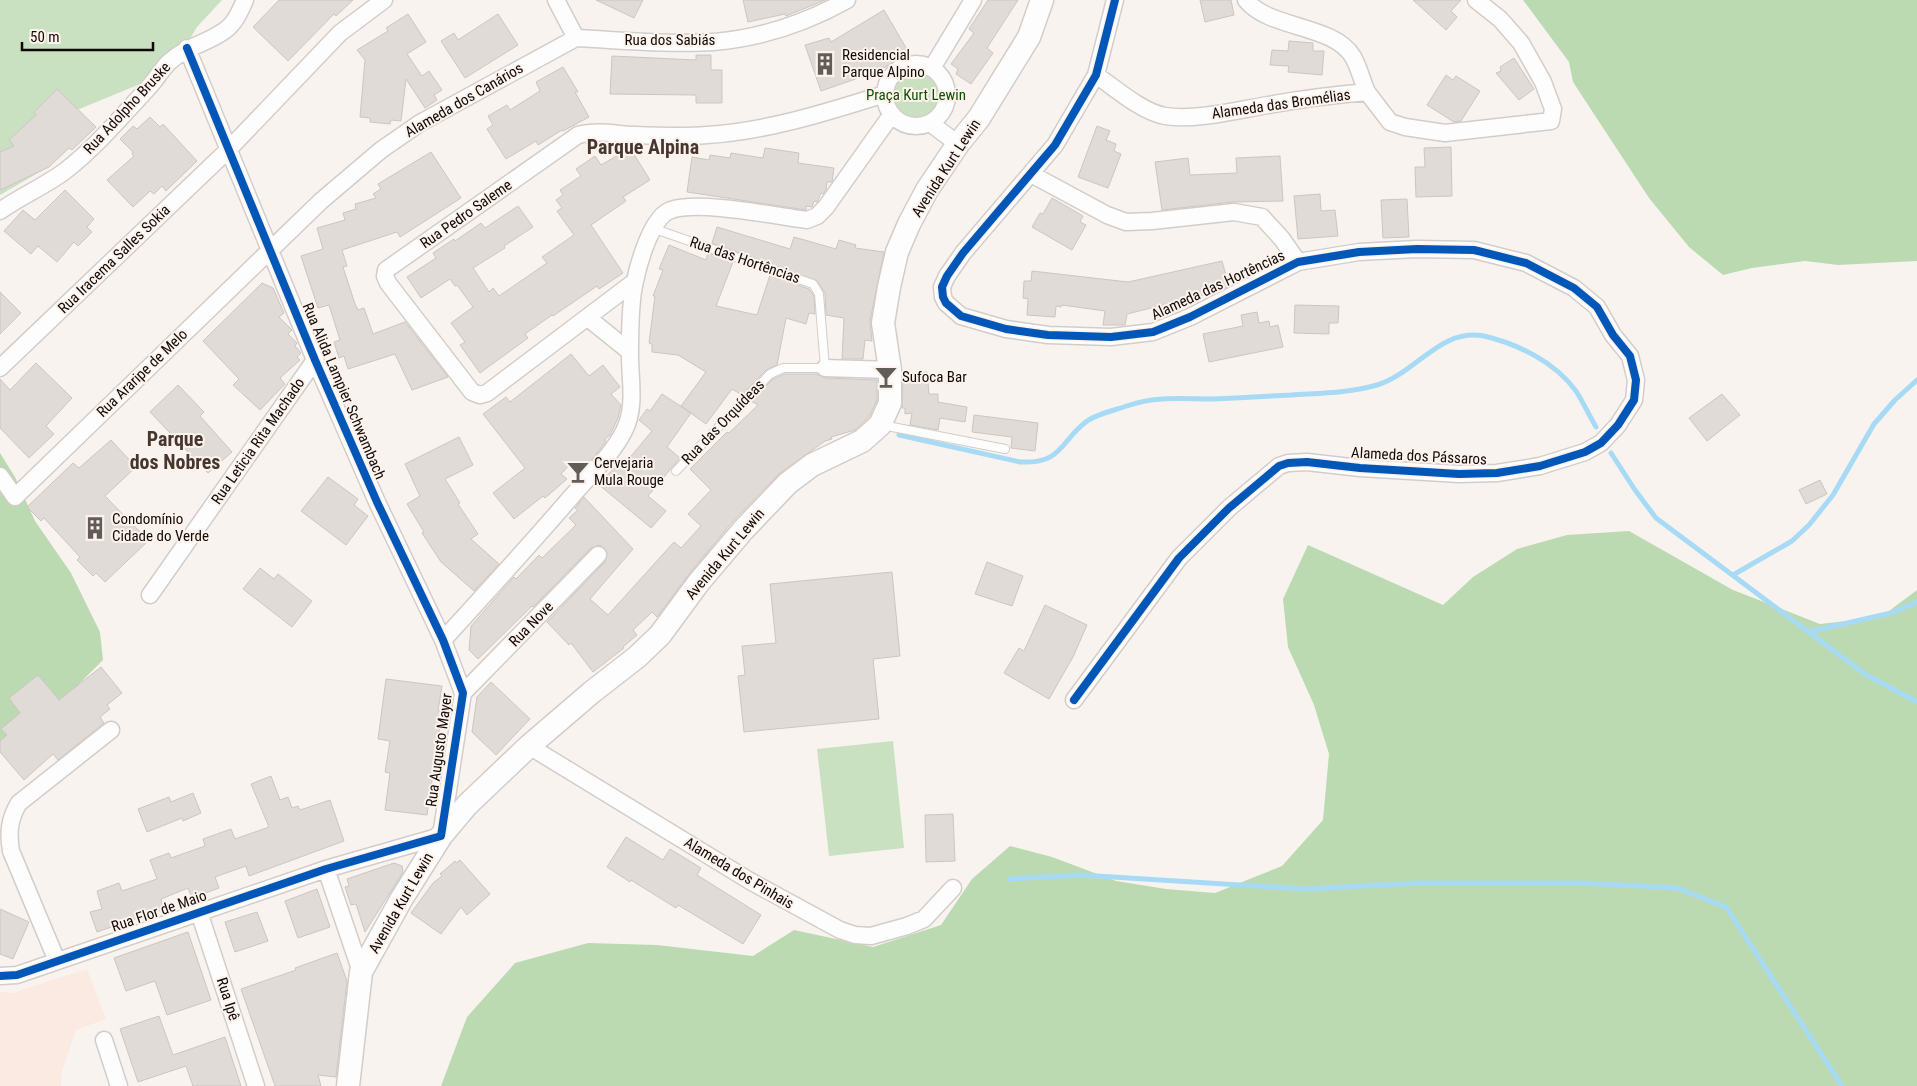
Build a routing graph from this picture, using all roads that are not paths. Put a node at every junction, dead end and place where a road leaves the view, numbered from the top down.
1 (245, 0) edge
2 (384, 0) edge
3 (556, 0) edge
4 (847, 0) edge
5 (973, 0) edge
6 (1042, 0) edge
7 (1115, 0) edge
8 (1246, 0) edge
9 (1476, 0) edge
10 (576, 38) junction
11 (187, 48) junction
12 (932, 68) junction
13 (1096, 75) junction
14 (1367, 92) junction
15 (885, 94) junction
16 (892, 114) junction
17 (930, 123) junction
18 (958, 144) junction
19 (229, 149) junction
20 (1031, 174) junction
21 (0, 211) edge
22 (652, 228) junction
23 (1474, 250) joint
24 (270, 251) junction
25 (1298, 262) junction
26 (634, 282) junction
27 (588, 318) junction
28 (629, 351) junction
29 (315, 360) junction
30 (0, 368) edge
31 (825, 368) junction
32 (890, 370) junction
33 (880, 425) junction
34 (1006, 449) dead end
35 (676, 471) dead end
36 (0, 476) edge
37 (598, 555) dead end
38 (150, 595) dead end
39 (444, 640) junction
40 (463, 693) junction
41 (1074, 700) dead end
42 (111, 730) dead end
43 (529, 746) junction
44 (441, 836) junction
45 (326, 869) junction
46 (953, 888) dead end
47 (199, 912) junction
48 (57, 961) junction
49 (361, 972) junction
50 (0, 976) edge
51 (104, 1040) dead end
52 (119, 1086) edge
53 (256, 1086) edge
54 (348, 1086) edge

1 - 11 street, Rua Adolpho Bruske
2 - 19 street, Rua Iracema Salles Sokia
3 - 10 street
4 - 10 street, Rua dos Sabiás
5 - 12 street
6 - 18 main road, Avenida Kurt Lewin
7 - 13 street, Alameda das Hortências
8 - 14 street
9 - 14 street, Alameda das Bromélias
10 - 24 street, Alameda dos Canários
11 - 19 street, Rua Alida Lampier Schwambach
11 - 21 street, Rua Adolpho Bruske
12 - 15 street
12 - 17 street
13 - 14 street, Alameda das Bromélias
13 - 20 street, Alameda das Hortências
15 - 16 street
15 - 27 street, Rua Pedro Saleme
16 - 17 street
16 - 22 street
17 - 18 street
18 - 32 main road, Avenida Kurt Lewin
19 - 24 street, Rua Alida Lampier Schwambach
19 - 30 street, Rua Iracema Salles Sokia
20 - 25 street
20 - 25 street, Alameda das Hortências
22 - 26 street
22 - 31 lane, Rua das Hortências
23 - 25 street, Alameda das Hortências
23 - 41 street, Alameda dos Pássaros
24 - 29 street, Rua Alida Lampier Schwambach
24 - 36 street, Rua Araripe de Melo
26 - 27 street, Rua Pedro Saleme
26 - 28 street
27 - 28 street
28 - 39 street
29 - 38 street, Rua Leticia Rita Machado
29 - 39 street, Rua Alida Lampier Schwambach
31 - 32 street, Rua das Orquídeas
31 - 35 lane, Rua das Orquídeas
32 - 33 main road, Avenida Kurt Lewin
33 - 34 lane
33 - 43 main road, Avenida Kurt Lewin
37 - 40 street, Rua Nove
39 - 40 street, Rua Augusto Mayer
40 - 44 street, Rua Augusto Mayer
42 - 48 street
43 - 44 main road, Avenida Kurt Lewin
43 - 46 street, Alameda dos Pinhais
44 - 45 street, Rua Flor de Maio
44 - 49 main road, Avenida Kurt Lewin
45 - 47 street, Rua Flor de Maio
45 - 49 street
47 - 48 street, Rua Flor de Maio
47 - 53 street, Rua Ipê
48 - 50 street, Rua Flor de Maio
49 - 54 main road, Avenida Kurt Lewin
51 - 52 street

